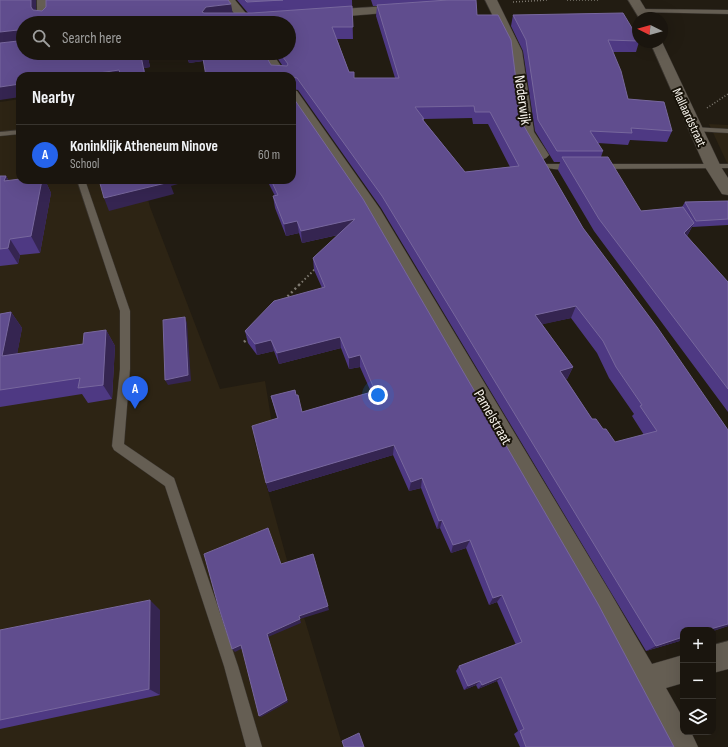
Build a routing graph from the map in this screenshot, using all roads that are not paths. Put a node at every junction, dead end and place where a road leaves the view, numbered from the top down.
1 (43, 0) edge
2 (229, 0) edge
3 (634, 0) edge
4 (487, 3) edge
5 (416, 8) edge
6 (642, 12) edge
7 (728, 12) edge
8 (668, 13) edge
9 (310, 15) edge
10 (42, 16) edge
11 (246, 16) edge
12 (659, 48) edge
13 (271, 60) edge
14 (278, 72) edge
15 (296, 100) edge
16 (695, 129) junction
17 (728, 131) edge
18 (16, 132) edge
19 (0, 134) edge
20 (728, 166) edge
21 (712, 167) junction
22 (551, 173) joint
23 (82, 184) edge
24 (728, 190) edge
25 (728, 655) edge
26 (716, 658) edge
27 (680, 669) edge
28 (645, 680) junction
29 (254, 747) edge
30 (683, 747) edge

1 - 10 street
2 - 11 street
3 - 6 street
4 - 22 street, Nederwijk
5 - 9 street
7 - 8 lane
12 - 16 street, Mallaardstraat
13 - 14 street
15 - 28 street, Pamelstraat
16 - 17 lane
16 - 21 street, Mallaardstraat
18 - 19 lane
20 - 21 lane
21 - 22 lane
21 - 24 street, Mallaardstraat
23 - 29 lane
25 - 26 street
27 - 28 street
28 - 30 street, Pamelstraat

